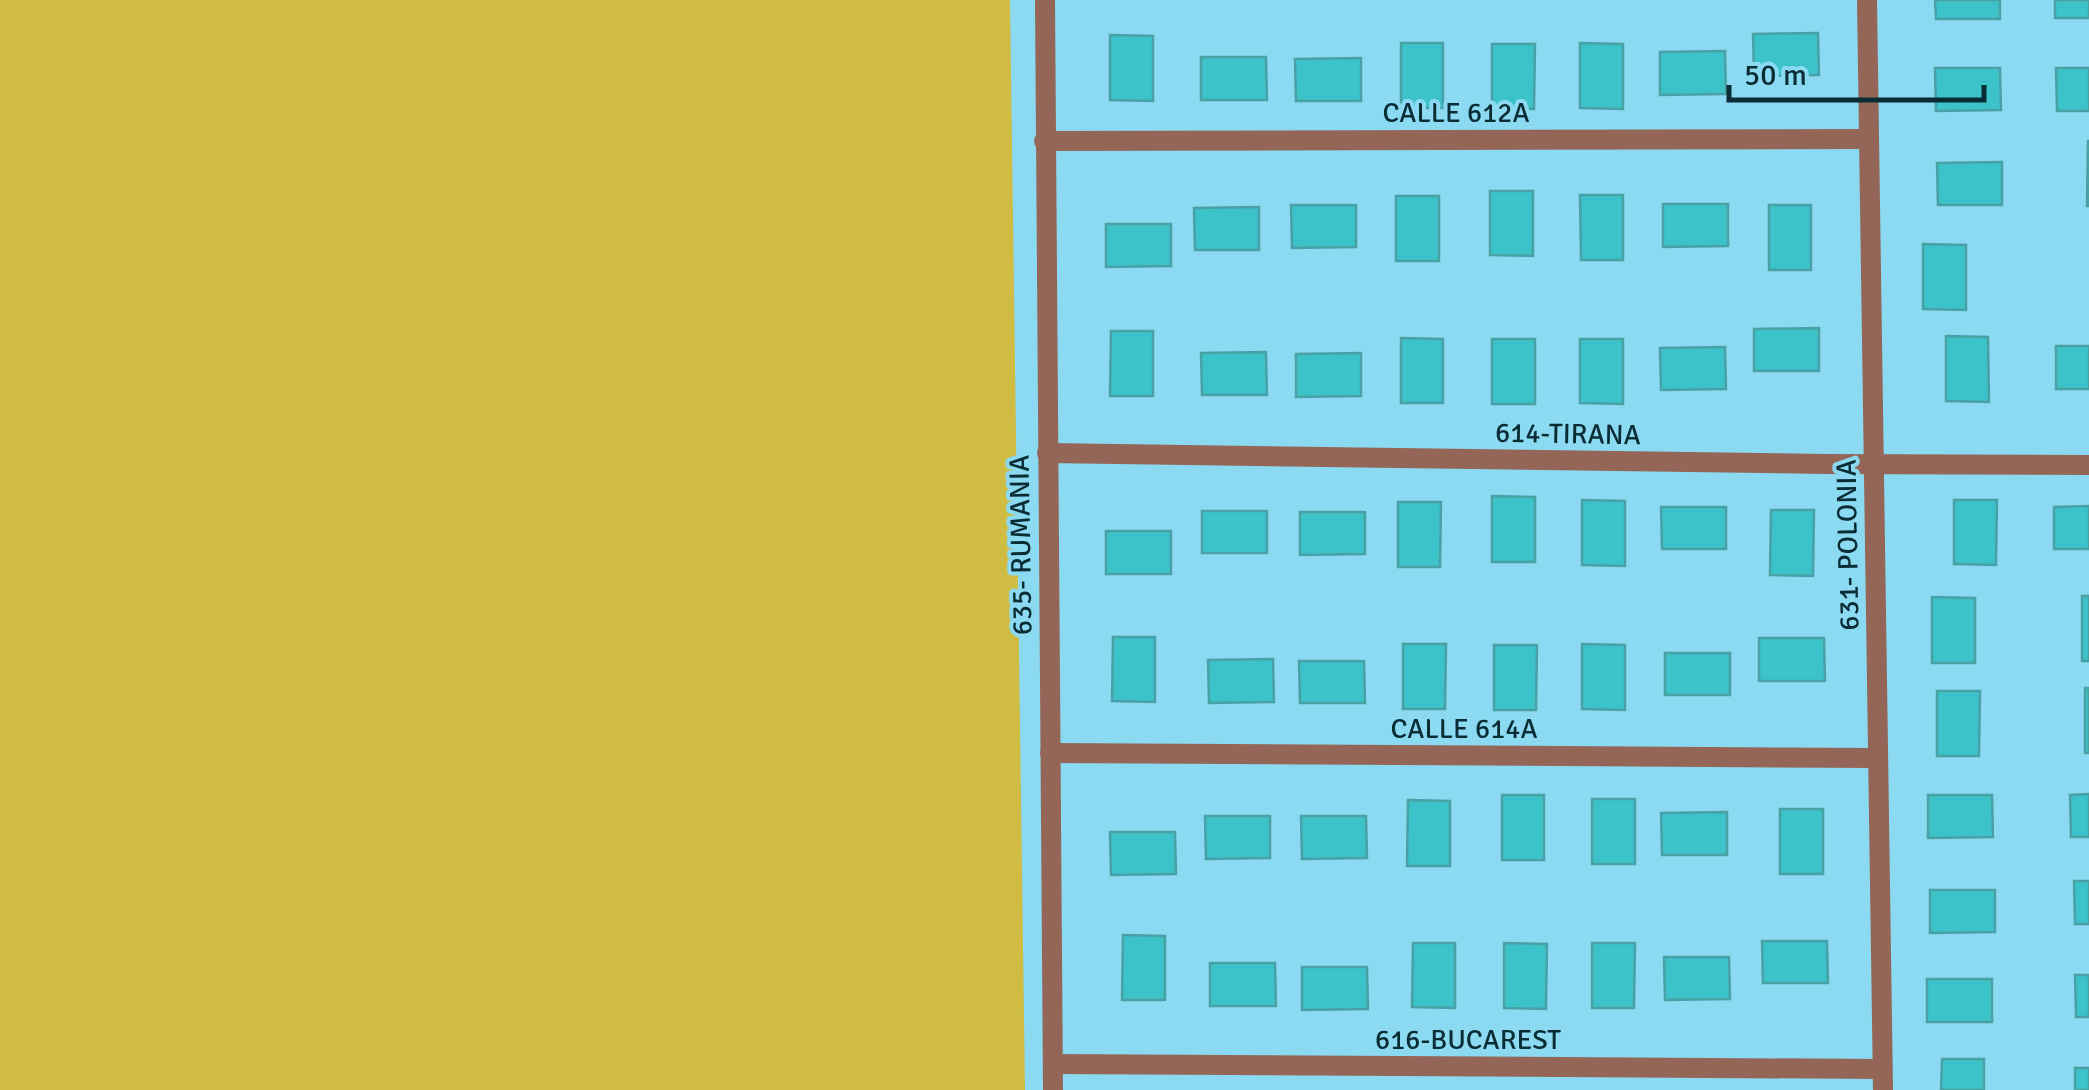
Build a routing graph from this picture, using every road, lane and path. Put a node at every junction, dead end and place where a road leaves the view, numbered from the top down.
1 (1044, 0) edge
2 (1866, 0) edge
3 (1869, 138) junction
4 (1044, 141) junction
5 (1047, 453) junction
6 (1874, 465) junction
7 (2089, 465) edge
8 (1050, 752) junction
9 (1878, 758) junction
10 (1053, 1064) junction
11 (1882, 1079) edge
12 (1053, 1090) edge

1 - 4 street, 635- RUMANIA
2 - 3 street, 631- POLONIA
3 - 4 street, CALLE 612A
3 - 6 street, 631- POLONIA
4 - 5 street, 635- RUMANIA
5 - 6 street, 614-TIRANA
5 - 8 street, 635- RUMANIA
6 - 7 street, 614-TIRANA
6 - 9 street, 631- POLONIA
8 - 9 street, CALLE 614A
8 - 10 street, 635- RUMANIA
9 - 11 street, 631- POLONIA
10 - 11 street, 616-BUCAREST
10 - 12 street, 635- RUMANIA

